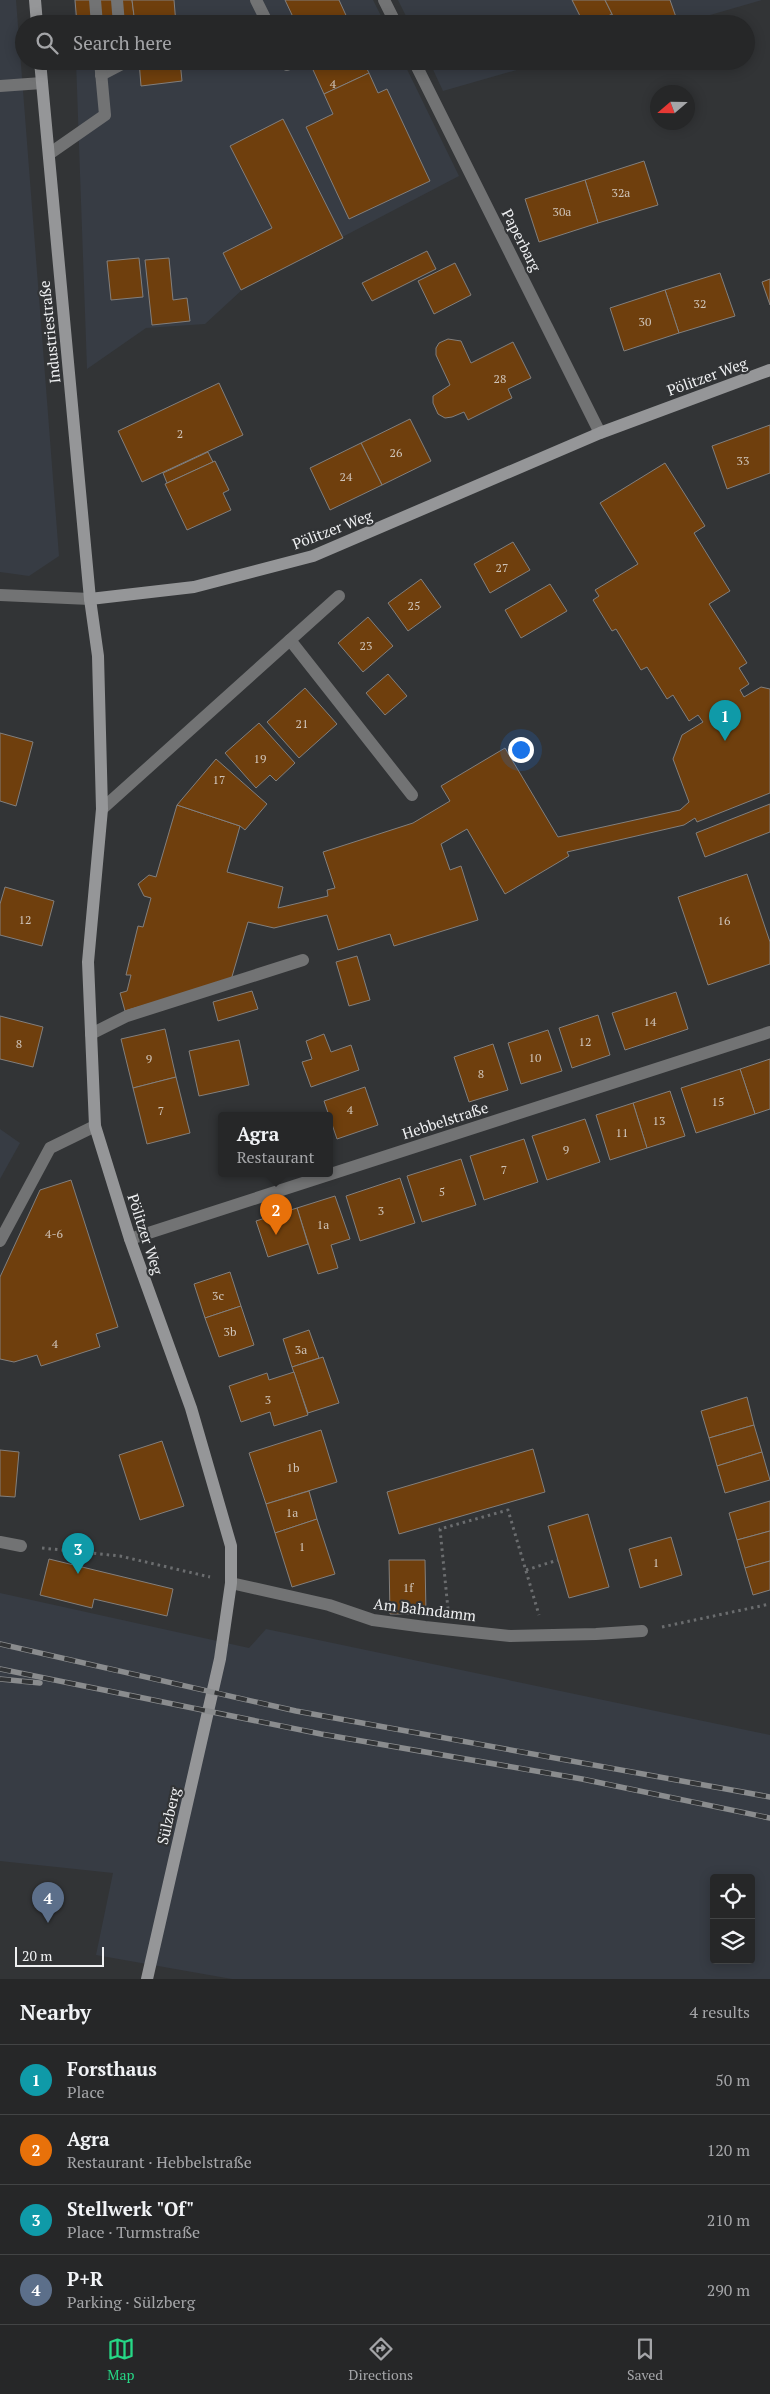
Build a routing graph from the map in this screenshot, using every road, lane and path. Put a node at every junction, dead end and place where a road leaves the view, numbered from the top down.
1 (35, 0) edge
2 (95, 0) edge
3 (117, 0) edge
4 (256, 0) edge
5 (384, 0) edge
6 (36, 15) edge
7 (96, 15) edge
8 (118, 15) edge
9 (264, 15) edge
10 (392, 15) edge
11 (41, 70) edge
12 (101, 70) edge
13 (111, 70) edge
14 (418, 70) edge
15 (101, 75) junction
16 (42, 83) junction
17 (0, 86) edge
18 (49, 154) junction
19 (770, 370) edge
20 (600, 433) junction
21 (0, 595) edge
22 (339, 596) dead end
23 (90, 599) junction
24 (290, 640) junction
25 (412, 795) dead end
26 (102, 809) junction
27 (303, 960) dead end
28 (770, 1032) edge
29 (91, 1034) junction
30 (94, 1126) junction
31 (333, 1173) edge
32 (322, 1177) edge
33 (130, 1239) junction
34 (0, 1241) edge
35 (0, 1542) edge
36 (21, 1546) joint
37 (558, 1560) dead end
38 (526, 1570) junction
39 (231, 1583) junction
40 (770, 1604) edge
41 (451, 1630) junction
42 (642, 1630) joint
43 (544, 1635) junction
44 (220, 1659) joint
45 (148, 1979) edge

1 - 6 street
2 - 7 street
3 - 8 street
4 - 9 street
5 - 10 street
11 - 16 street, Industriestraße
12 - 15 street
13 - 15 street
14 - 20 street, Paperbarg
15 - 18 street
16 - 17 street
16 - 18 street, Industriestraße
18 - 23 street, Industriestraße
19 - 20 street, Pölitzer Weg
20 - 23 street, Pölitzer Weg
21 - 23 street
22 - 24 street
23 - 26 street, Pölitzer Weg
24 - 25 street
24 - 26 street
26 - 29 street, Pölitzer Weg
27 - 29 street
28 - 31 street, Hebbelstraße
29 - 30 street, Pölitzer Weg
30 - 33 street, Pölitzer Weg
30 - 34 street
32 - 33 street, Hebbelstraße
33 - 39 street, Pölitzer Weg
35 - 36 street
36 - 39 path
37 - 38 path
38 - 41 path
38 - 43 path
39 - 41 street, Am Bahndamm
39 - 44 street, Pölitzer Weg
40 - 42 path
41 - 43 street, Am Bahndamm
42 - 43 street, Am Bahndamm
44 - 45 street, Sülzberg

